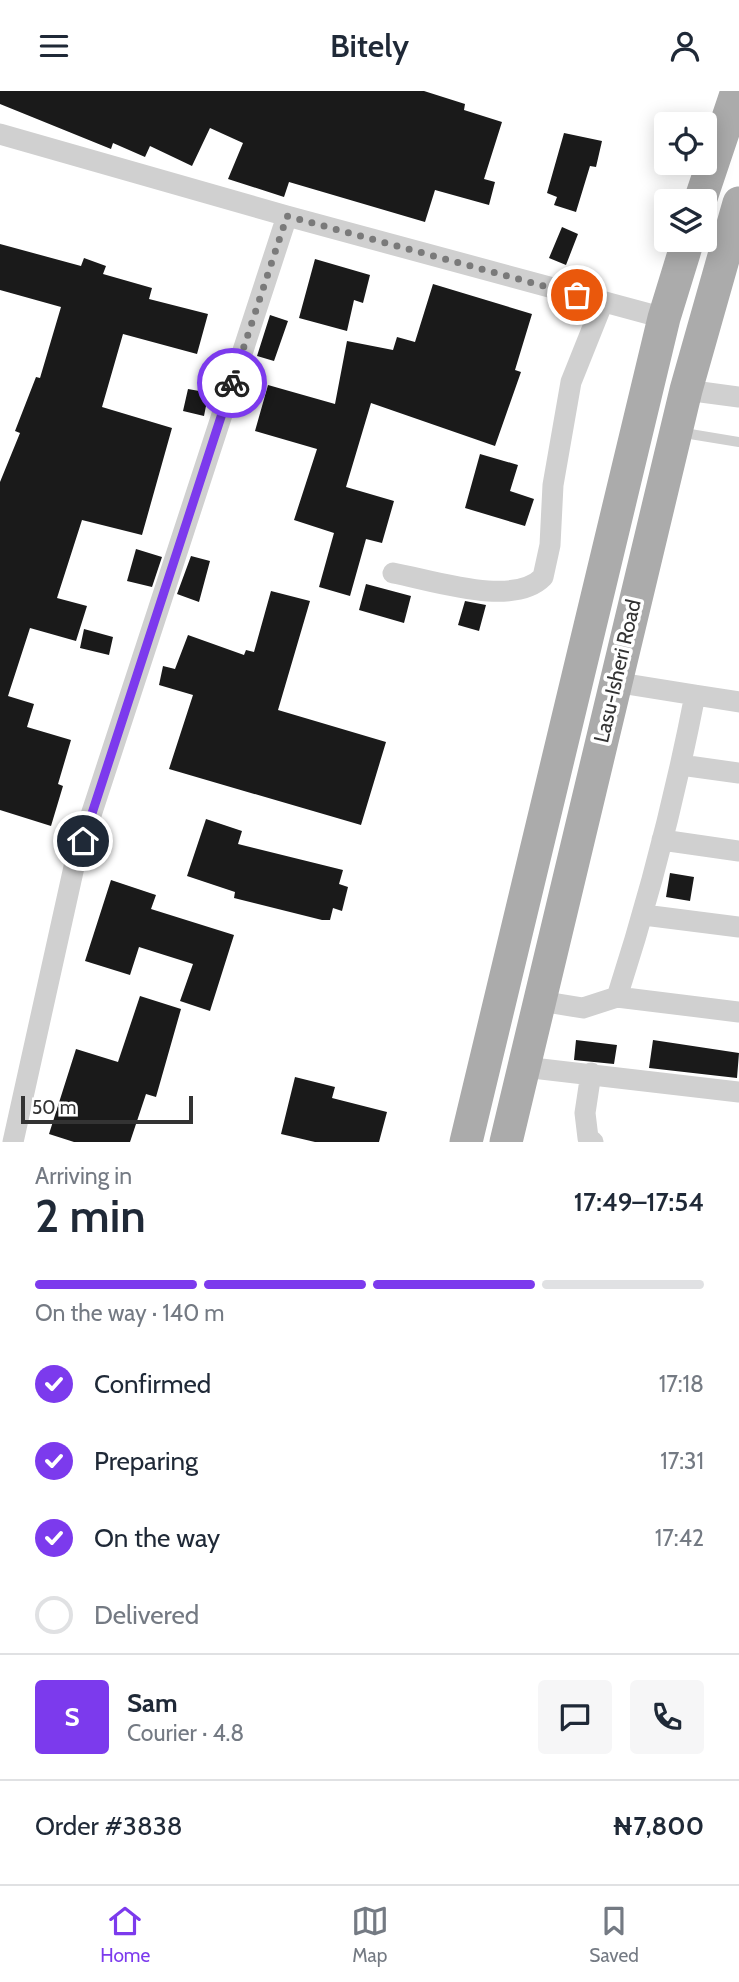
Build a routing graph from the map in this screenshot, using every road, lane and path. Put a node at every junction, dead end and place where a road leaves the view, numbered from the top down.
1 (737, 91) edge
2 (0, 134) edge
3 (704, 189) edge
4 (739, 203) edge
5 (287, 216) junction
6 (684, 252) edge
7 (603, 302) junction
8 (664, 318) junction
9 (686, 390) junction
10 (739, 397) edge
11 (675, 431) junction
12 (739, 442) edge
13 (393, 573) dead end
14 (614, 683) junction
15 (695, 695) junction
16 (739, 702) edge
17 (681, 765) junction
18 (739, 773) edge
19 (662, 840) junction
20 (739, 851) edge
21 (643, 915) junction
22 (739, 927) edge
23 (617, 997) junction
24 (540, 1001) junction
25 (739, 1012) edge
26 (524, 1067) junction
27 (591, 1073) junction
28 (739, 1092) edge
29 (13, 1142) edge
30 (466, 1142) edge
31 (506, 1142) edge
32 (593, 1142) edge

1 - 3 main road
2 - 5 street
4 - 9 main road, Lasu-Isheri Road
5 - 7 street
5 - 29 street
6 - 8 main road, Lasu-Isheri Road
7 - 8 street
7 - 13 street
8 - 30 main road, Lasu-Isheri Road
9 - 10 street
9 - 11 main road, Lasu-Isheri Road
11 - 12 lane
11 - 14 main road, Lasu-Isheri Road
14 - 15 street
14 - 24 main road, Lasu-Isheri Road
15 - 16 street
15 - 17 street
17 - 18 street
17 - 19 street
19 - 20 street
19 - 21 street
21 - 22 street
21 - 23 street
23 - 24 street
23 - 25 street
24 - 26 main road, Lasu-Isheri Road
26 - 27 street
26 - 31 main road, Lasu-Isheri Road
27 - 28 street
27 - 32 street

